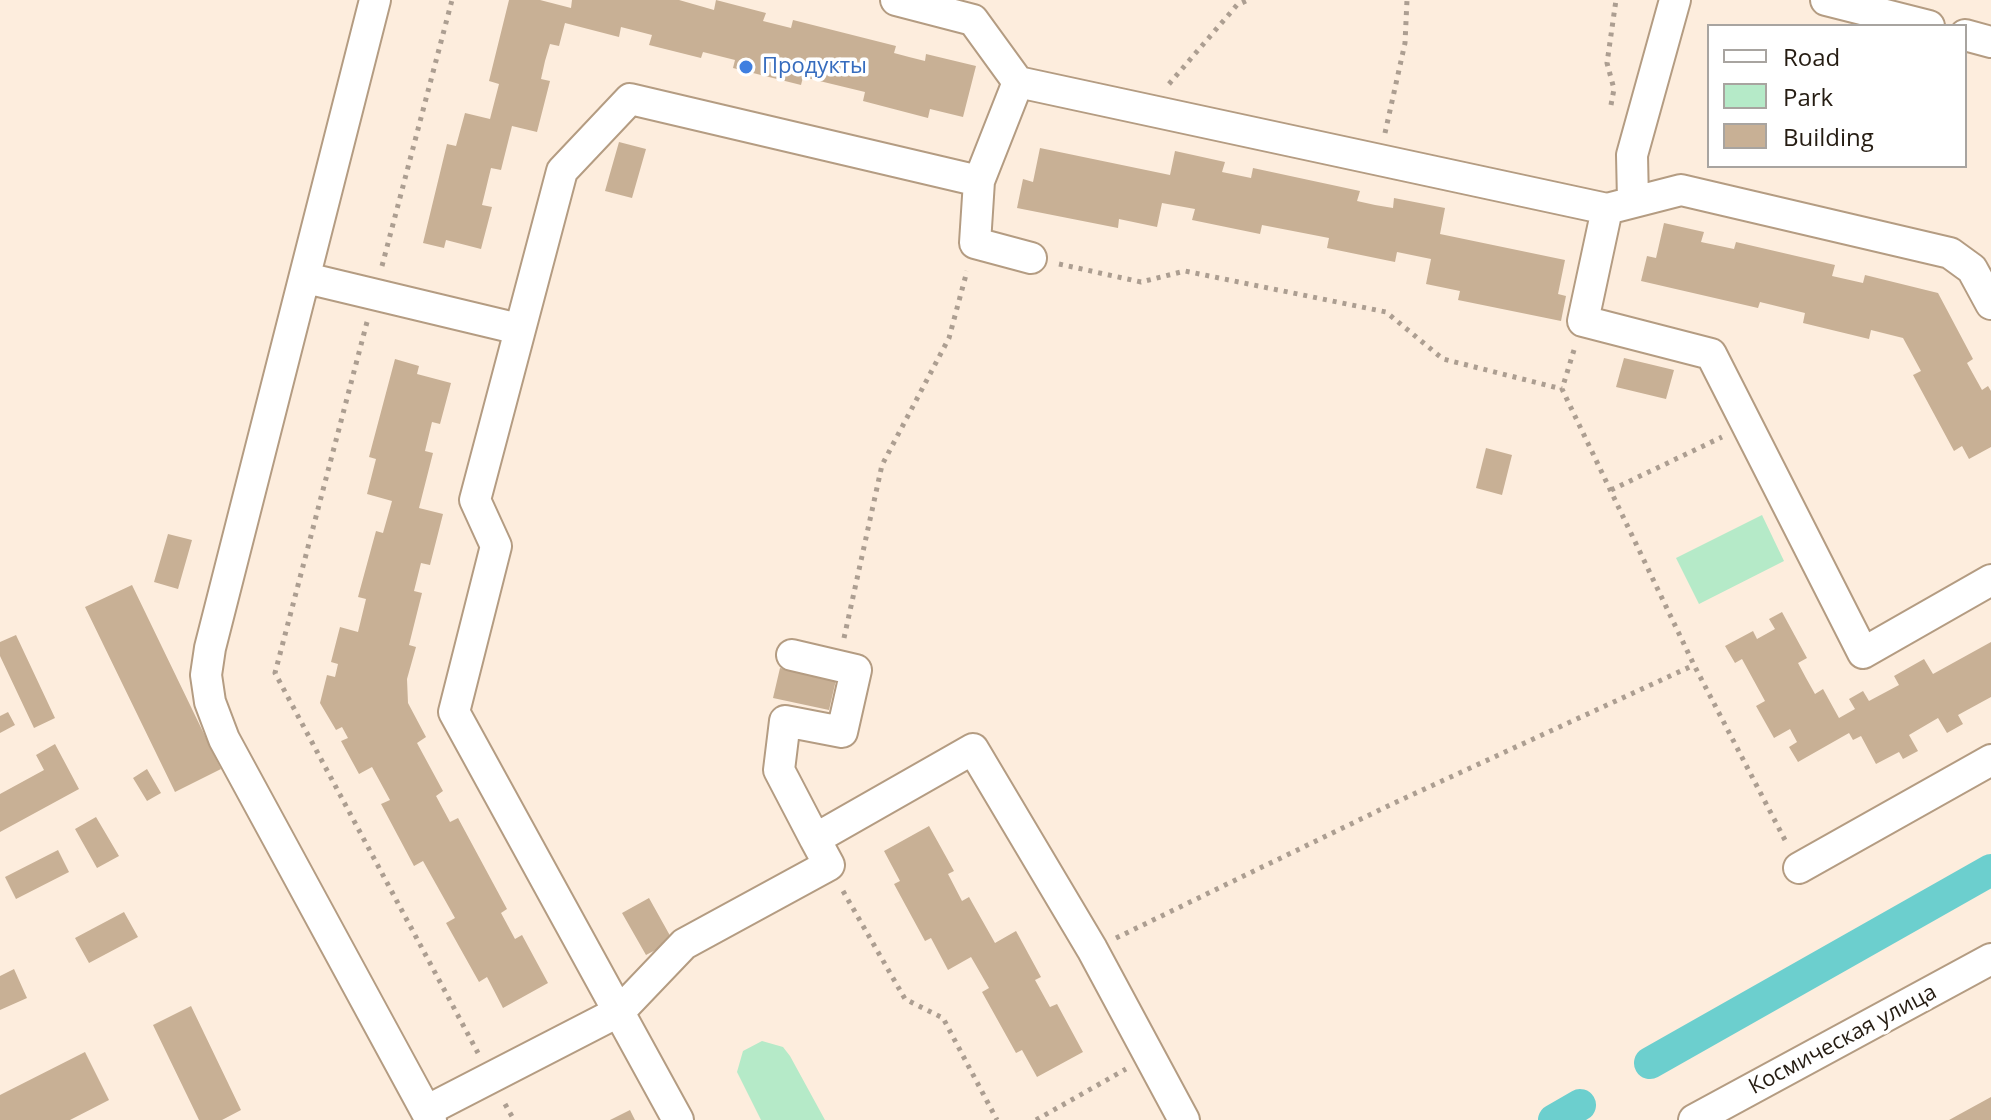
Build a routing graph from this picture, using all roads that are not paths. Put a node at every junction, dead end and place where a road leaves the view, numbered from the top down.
1 (375, 0) edge
2 (896, 0) edge
3 (1675, 0) edge
4 (1826, 0) edge
5 (1921, 24) edge
6 (1967, 36) edge
7 (1991, 42) edge
8 (1018, 82) junction
9 (979, 181) junction
10 (1620, 205) junction
11 (1031, 258) road end
12 (306, 278) junction
13 (1991, 304) edge
14 (519, 329) junction
15 (1991, 580) edge
16 (792, 655) dead end
17 (1991, 760) edge
18 (815, 839) junction
19 (1799, 868) road end
20 (1991, 959) edge
21 (620, 1011) junction
22 (428, 1115) edge
23 (678, 1120) edge
24 (1184, 1120) edge
25 (1694, 1120) edge

1 - 12 street
2 - 8 street
3 - 10 street
4 - 5 street
6 - 7 street
8 - 9 street
8 - 10 street
9 - 11 street
9 - 14 street
10 - 13 street
10 - 15 street
12 - 14 street
12 - 22 street
14 - 21 street
16 - 18 street
17 - 19 street
18 - 21 street
18 - 24 street
20 - 25 street, Космическая улица
21 - 22 street
21 - 23 street

